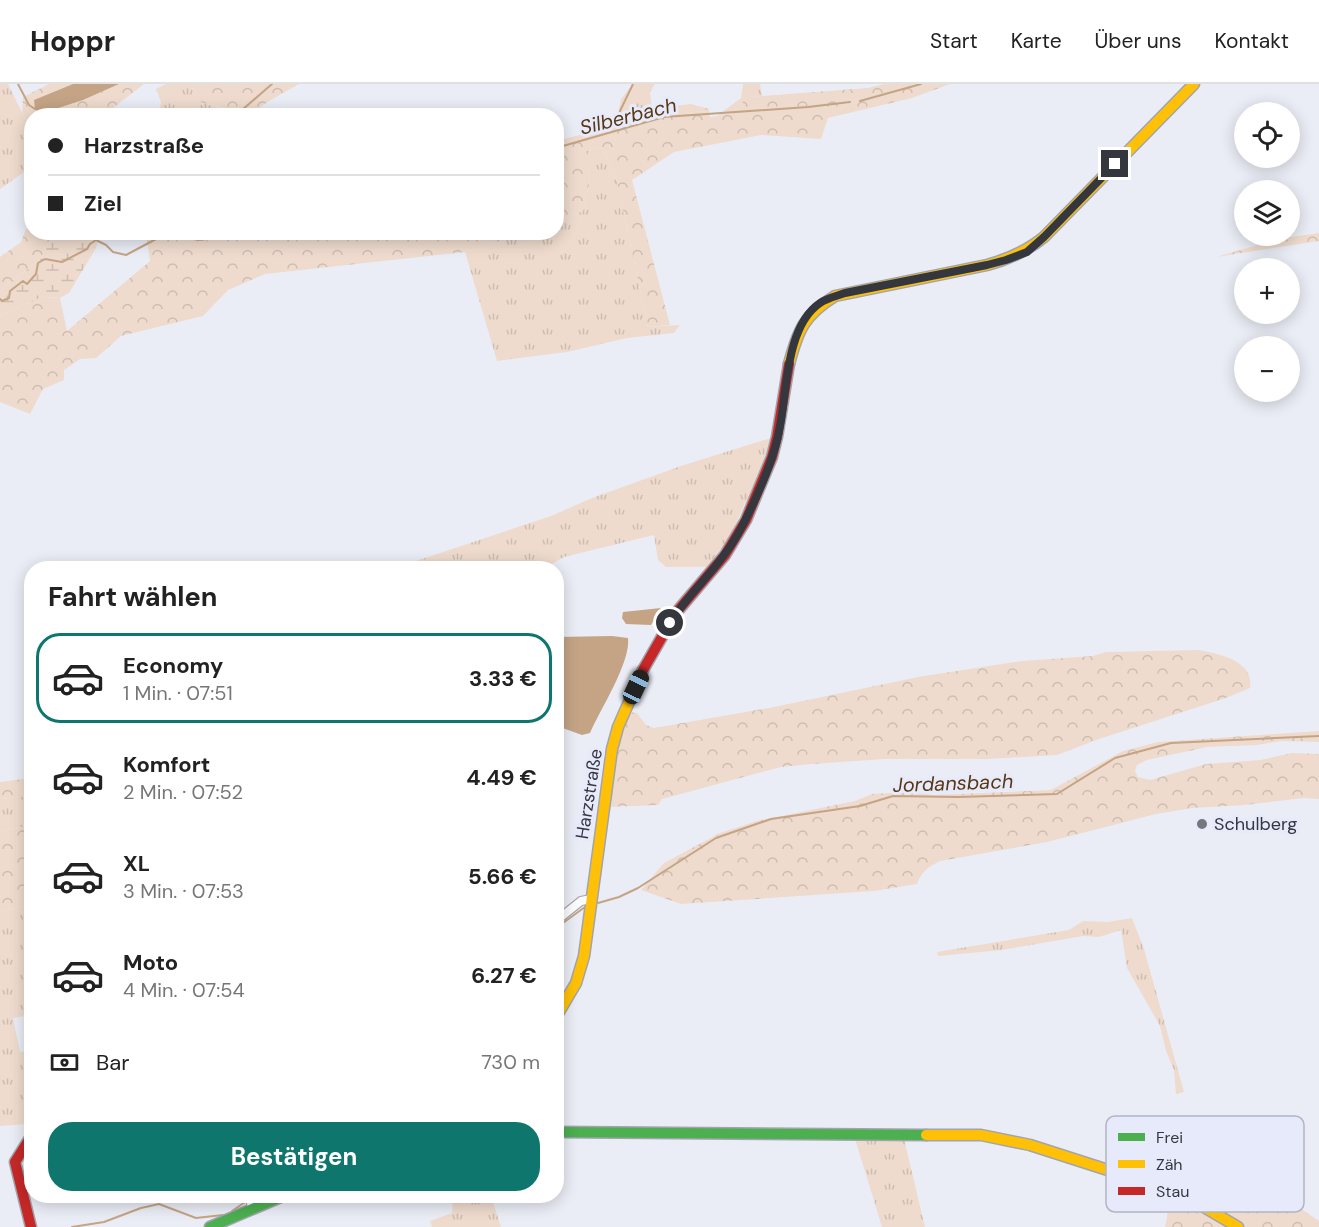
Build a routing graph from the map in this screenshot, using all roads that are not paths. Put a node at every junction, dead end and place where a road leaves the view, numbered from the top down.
1 (1194, 84) edge
2 (591, 898) junction
3 (564, 915) edge
4 (564, 1004) edge
5 (564, 1132) edge
6 (24, 1148) edge
7 (1106, 1169) edge
8 (24, 1199) edge
9 (25, 1203) edge
10 (251, 1203) edge
11 (264, 1203) edge
12 (251, 1208) junction
13 (1212, 1212) edge
14 (31, 1227) edge
15 (210, 1227) edge
16 (1238, 1227) edge

1 - 2 street, Harzstraße
2 - 3 street
2 - 4 street, Harzstraße
5 - 7 street
6 - 8 street
9 - 14 street
10 - 12 street
11 - 12 street
12 - 15 street
13 - 16 street

